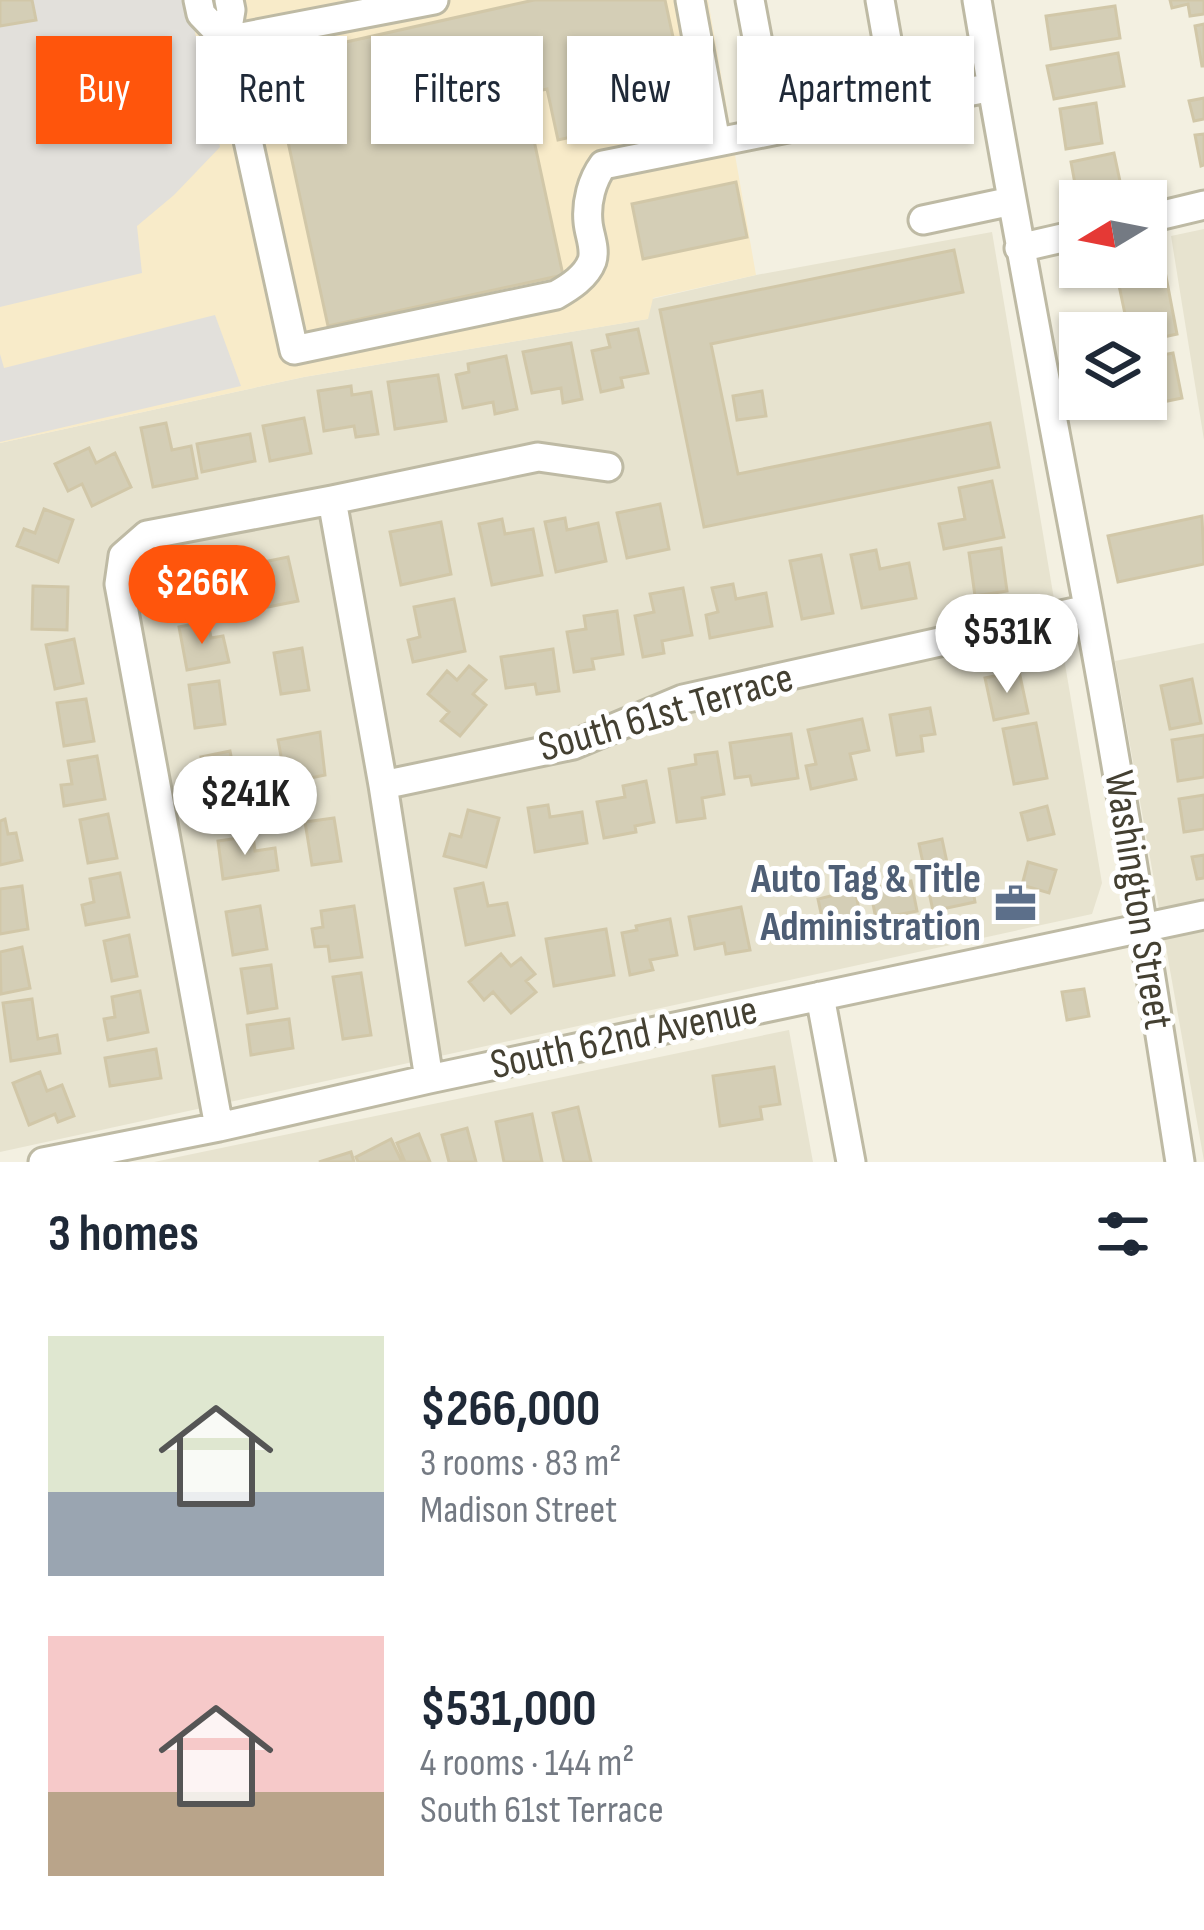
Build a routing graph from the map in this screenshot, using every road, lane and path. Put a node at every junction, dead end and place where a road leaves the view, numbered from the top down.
1 (198, 0) edge
2 (229, 0) edge
3 (434, 0) edge
4 (690, 0) edge
5 (749, 0) edge
6 (880, 0) edge
7 (977, 0) edge
8 (222, 36) edge
9 (227, 36) edge
10 (247, 36) edge
11 (992, 87) junction
12 (716, 142) junction
13 (249, 144) edge
14 (1012, 201) junction
15 (1204, 205) edge
16 (1167, 213) edge
17 (923, 220) dead end
18 (1059, 239) edge
19 (1019, 248) junction
20 (608, 467) dead end
21 (332, 500) junction
22 (1088, 609) junction
23 (383, 785) junction
24 (1204, 915) edge
25 (1144, 927) junction
26 (820, 996) junction
27 (429, 1079) junction
28 (219, 1127) junction
29 (109, 1155) edge
30 (44, 1162) edge
31 (851, 1162) edge
32 (1180, 1162) edge

1 - 8 street
2 - 9 street
3 - 10 street
4 - 12 street
5 - 6 street
7 - 11 street, Washington Street
11 - 12 street
11 - 14 street, Washington Street
12 - 13 street
14 - 17 street
14 - 19 street, Washington Street
15 - 16 street
18 - 19 street
19 - 22 street, Washington Street
20 - 21 street
21 - 23 street
21 - 28 street
22 - 23 street, South 61st Terrace
22 - 25 street, Washington Street
23 - 27 street
24 - 25 street, South 62nd Avenue
25 - 26 street, South 62nd Avenue
25 - 32 street, Washington Street
26 - 27 street, South 62nd Avenue
26 - 31 street
27 - 28 street, South 62nd Avenue
28 - 29 street, South 62nd Avenue
29 - 30 street, South 62nd Avenue

